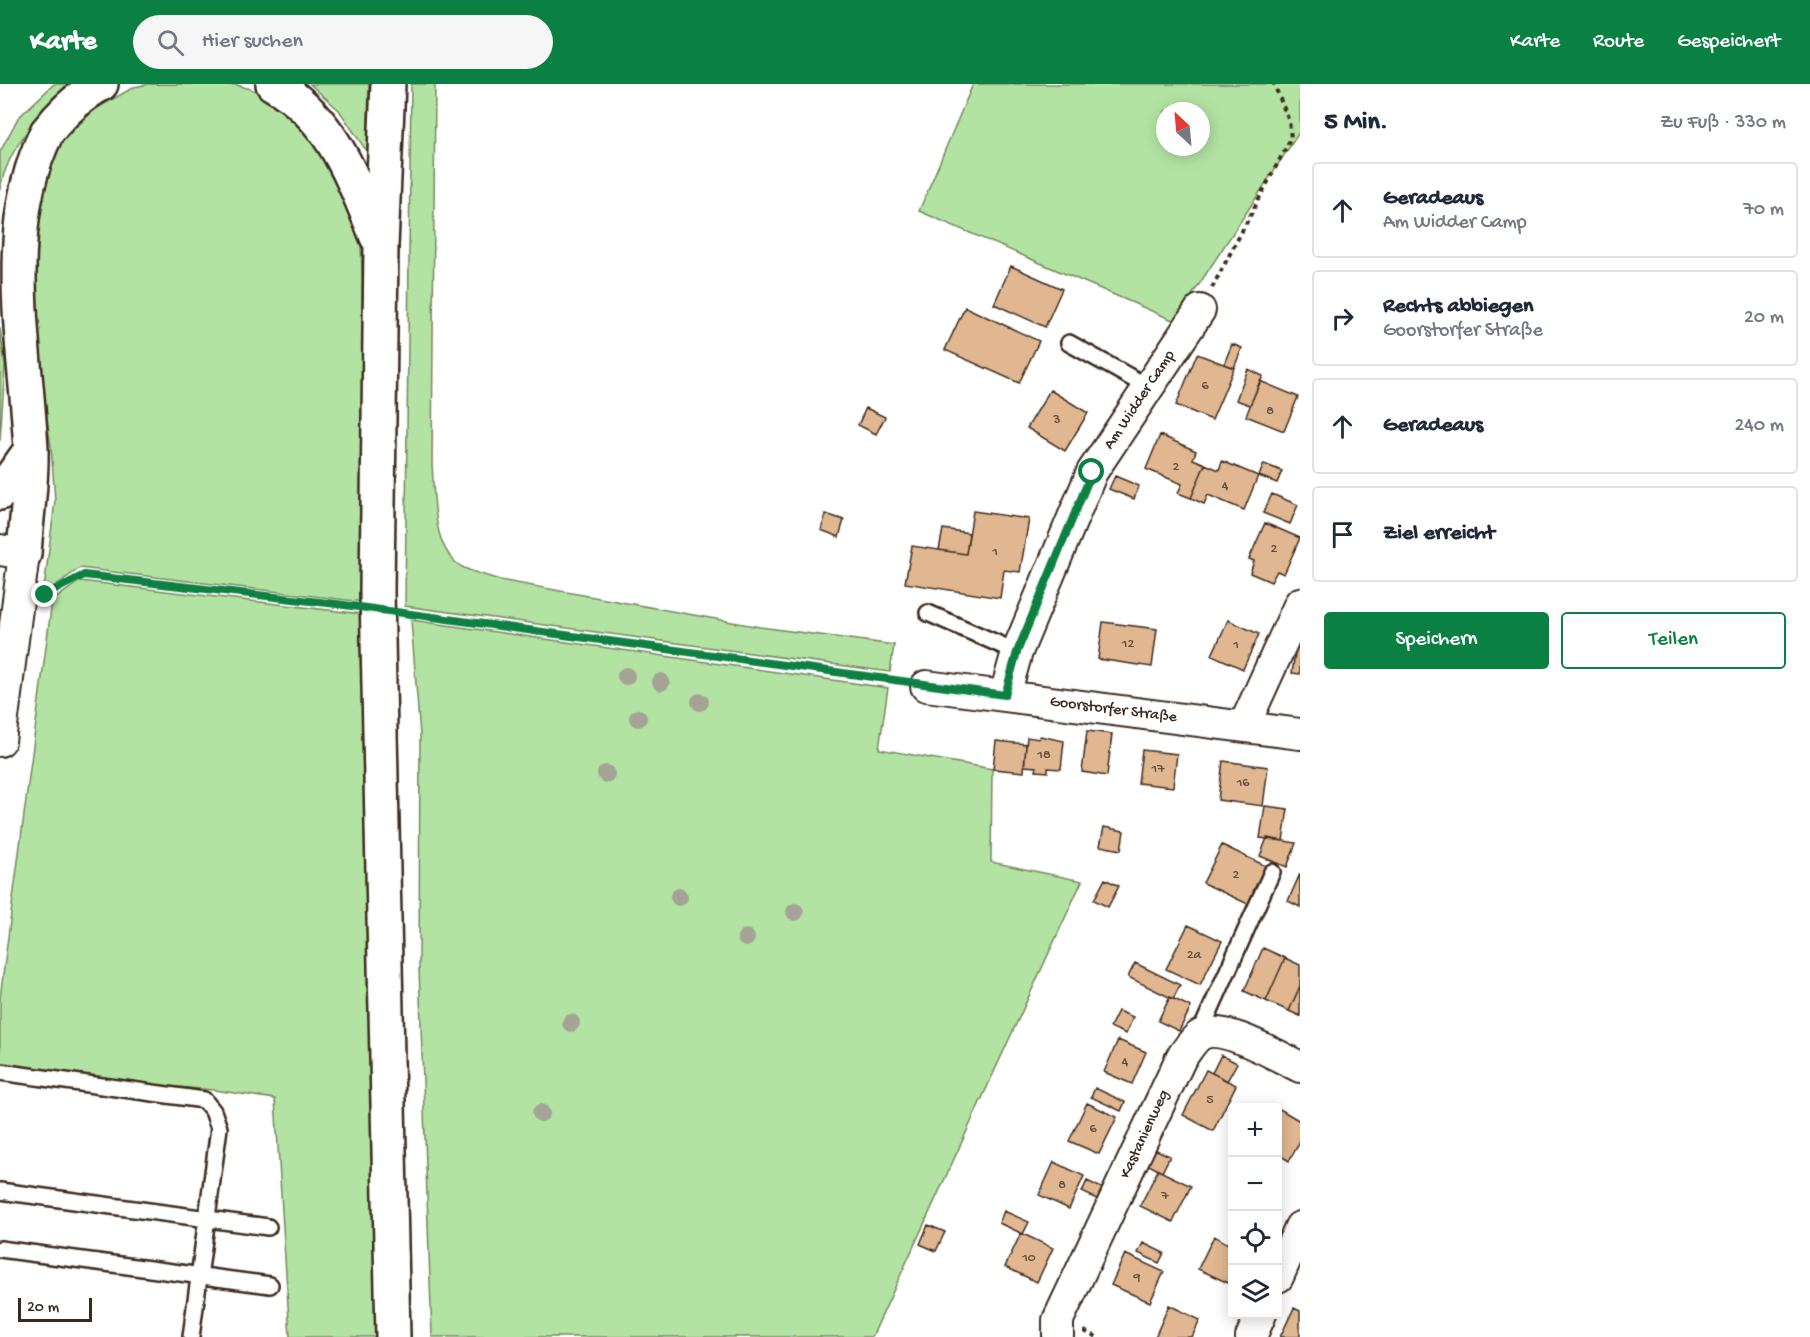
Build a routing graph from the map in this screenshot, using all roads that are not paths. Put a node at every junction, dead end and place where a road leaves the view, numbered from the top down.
1 (101, 84) edge
2 (273, 84) edge
3 (388, 84) edge
4 (403, 84) edge
5 (381, 246) junction
6 (1200, 310) road end
7 (1069, 343) dead end
8 (1148, 387) junction
9 (31, 450) junction
10 (0, 493) edge
11 (13, 569) edge
12 (1300, 603) edge
13 (928, 614) dead end
14 (1017, 652) junction
15 (926, 686) road end
16 (1005, 695) junction
17 (1244, 726) junction
18 (1300, 734) edge
19 (0, 741) edge
20 (1272, 872) dead end
21 (1199, 1035) junction
22 (1300, 1067) edge
23 (0, 1072) edge
24 (0, 1191) edge
25 (207, 1219) junction
26 (268, 1227) dead end
27 (1300, 1227) edge
28 (0, 1249) edge
29 (1282, 1268) edge
30 (199, 1275) junction
31 (270, 1284) dead end
32 (1259, 1319) edge
33 (190, 1337) edge
34 (393, 1337) edge
35 (415, 1337) edge
36 (1058, 1337) edge
37 (1251, 1337) edge

1 - 9 highway
2 - 5 highway
3 - 5 highway
4 - 35 highway
5 - 34 highway
6 - 8 street, Am Widder Camp
7 - 8 lane
8 - 14 street, Am Widder Camp
9 - 10 highway
9 - 11 highway
11 - 19 street
12 - 17 street
13 - 14 lane
14 - 16 street, Am Widder Camp
15 - 16 street, Goorstorfer Straße
16 - 17 street, Goorstorfer Straße
17 - 18 street, Goorstorfer Straße
20 - 21 lane
21 - 22 street
21 - 36 street, Kastanienweg
23 - 25 lane
24 - 25 lane
25 - 26 lane
25 - 30 lane
27 - 29 street
28 - 30 lane
30 - 31 lane
30 - 33 lane
32 - 37 street

